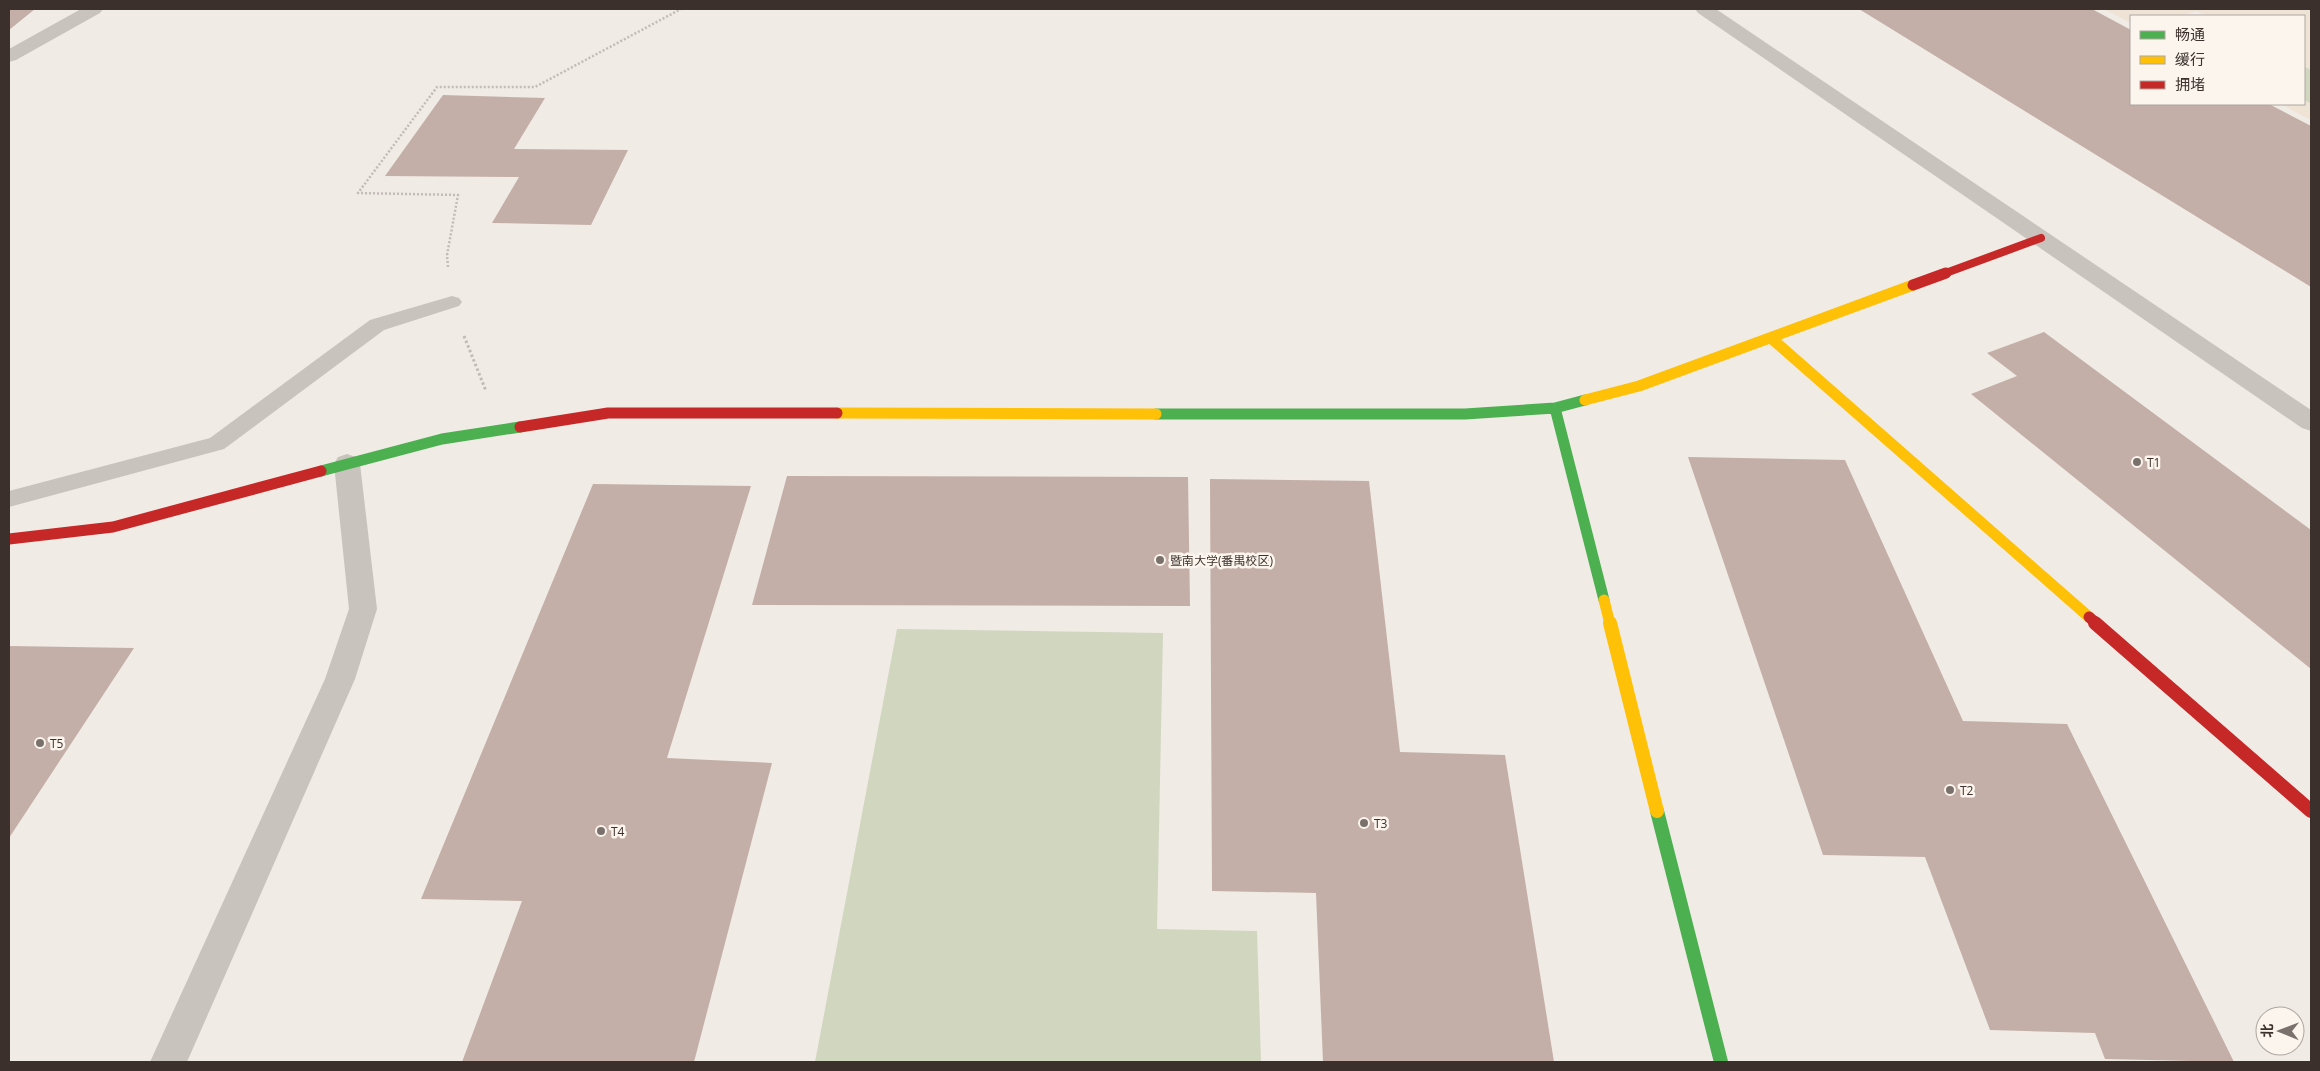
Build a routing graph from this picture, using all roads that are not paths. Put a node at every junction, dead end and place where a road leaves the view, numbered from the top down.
1 (94, 9) edge
2 (1704, 9) edge
3 (9, 56) edge
4 (2041, 238) junction
5 (452, 302) road end
6 (1771, 338) junction
7 (1555, 408) junction
8 (2311, 422) edge
9 (347, 464) junction
10 (9, 499) edge
11 (9, 539) edge
12 (2311, 811) edge
13 (168, 1062) edge
14 (1720, 1062) edge

1 - 3 street
2 - 4 street
4 - 6 street
4 - 8 street
5 - 10 lane
6 - 7 street
6 - 12 street
7 - 9 street
7 - 14 street
9 - 11 street
9 - 13 street

